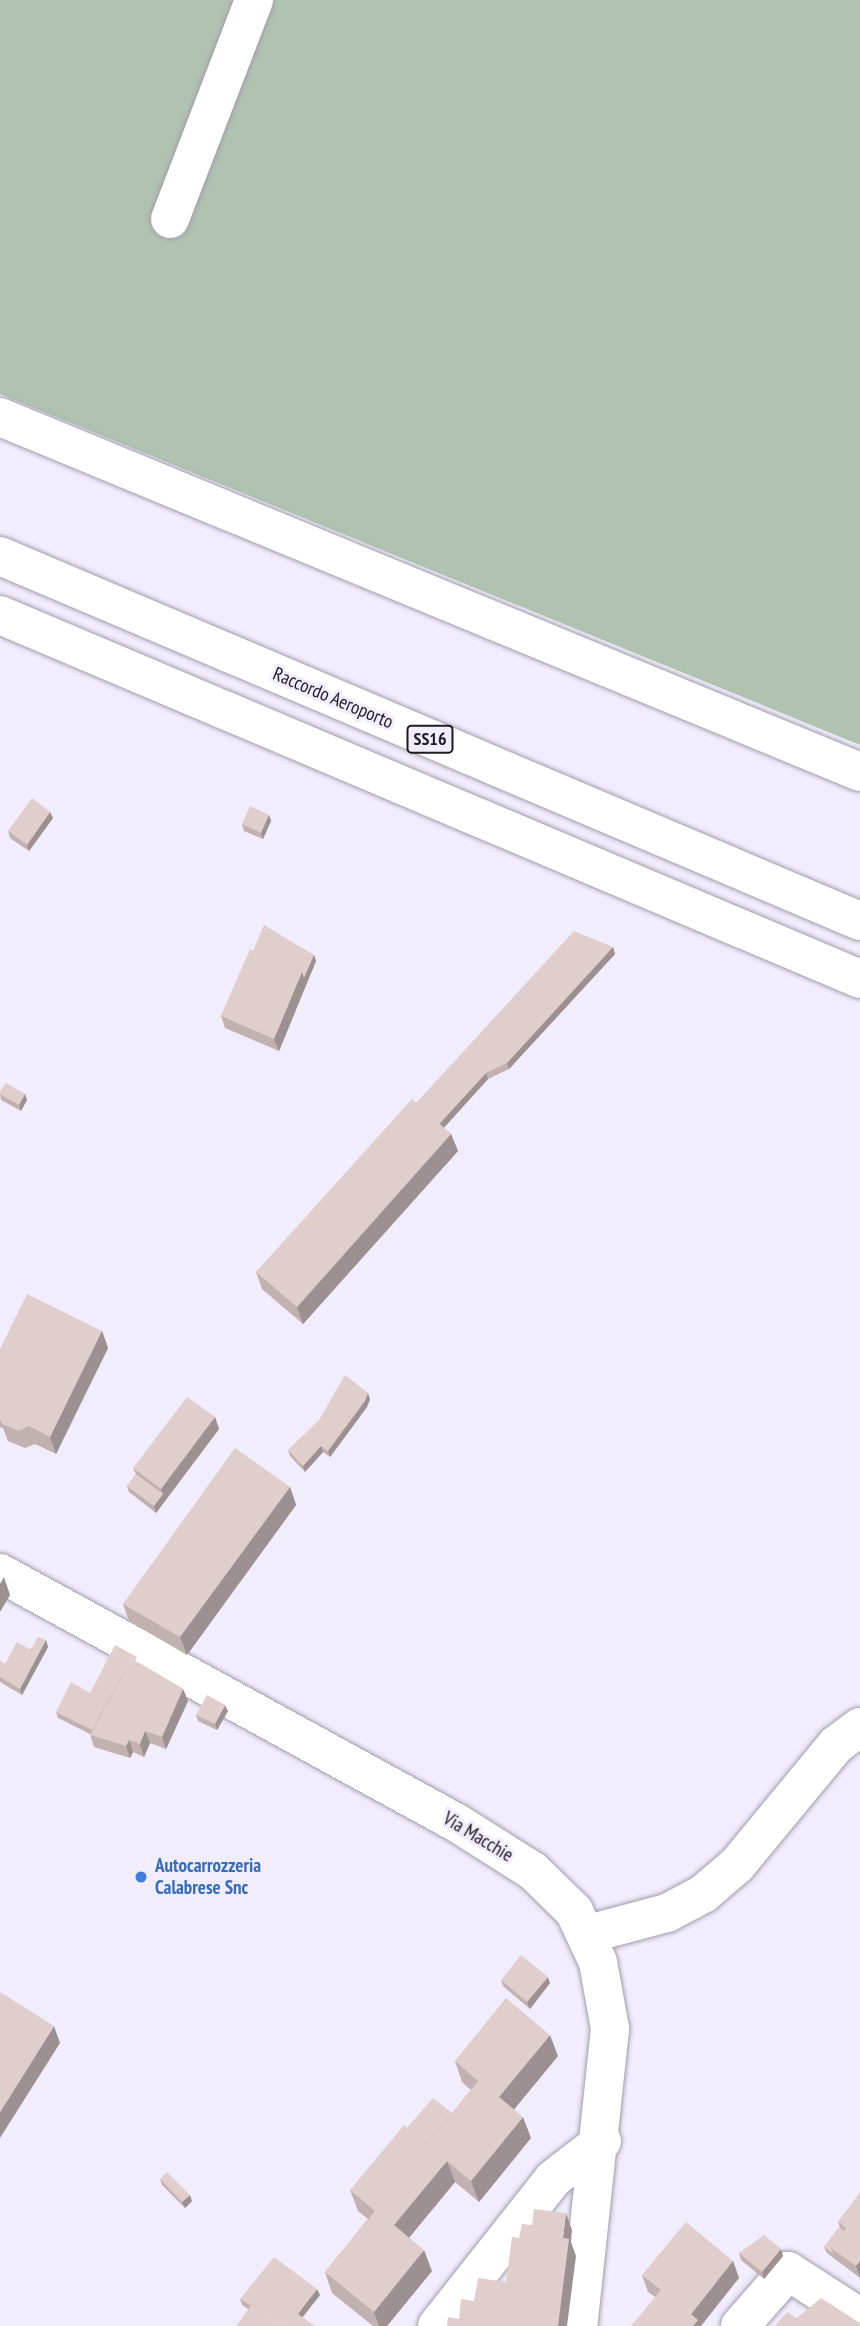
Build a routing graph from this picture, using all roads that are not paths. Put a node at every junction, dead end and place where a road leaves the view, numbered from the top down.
1 (254, 0) edge
2 (170, 219) dead end
3 (0, 417) edge
4 (0, 556) edge
5 (0, 615) edge
6 (860, 772) edge
7 (860, 921) edge
8 (860, 979) edge
9 (0, 1573) edge
10 (860, 1727) edge
11 (588, 1934) junction
12 (602, 2141) junction
13 (856, 2315) dead end
14 (437, 2326) edge
15 (578, 2326) edge
16 (740, 2326) edge

1 - 2 main road
3 - 6 main road
4 - 7 main road, Raccordo Aeroporto / SS16
5 - 8 main road
9 - 11 main road, Via Macchie
10 - 11 main road
11 - 12 main road, Via Macchie
12 - 14 main road
12 - 15 main road, Via Macchie
13 - 16 main road

